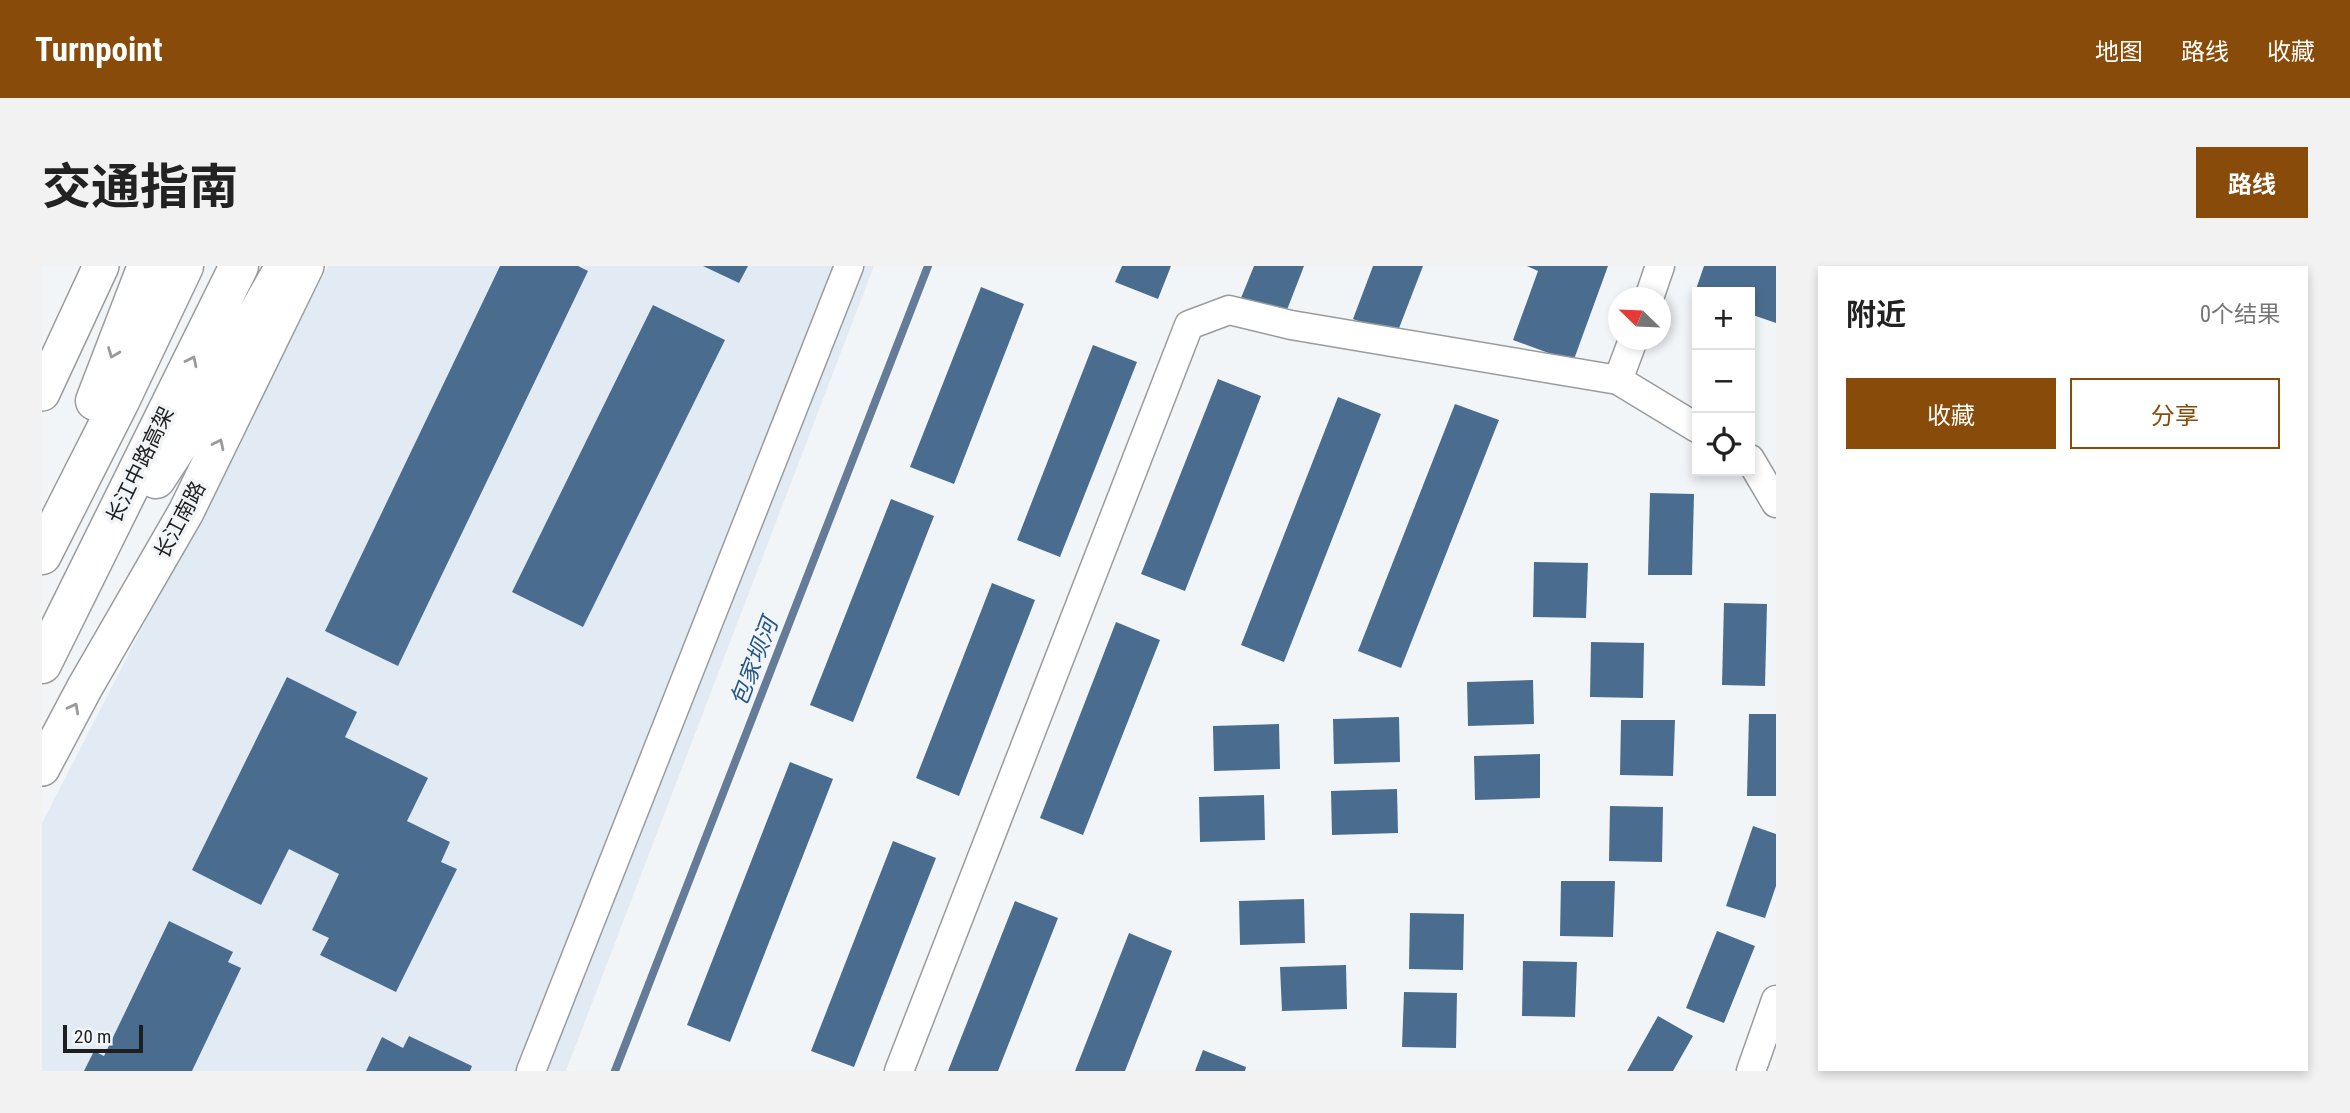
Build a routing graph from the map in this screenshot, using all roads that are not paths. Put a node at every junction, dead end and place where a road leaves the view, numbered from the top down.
1 (101, 266) edge
2 (146, 266) edge
3 (184, 266) edge
4 (239, 266) edge
5 (285, 266) edge
6 (306, 266) edge
7 (849, 266) edge
8 (1660, 266) edge
9 (1653, 287) edge
10 (1629, 350) edge
11 (1618, 380) junction
12 (42, 393) edge
13 (1692, 425) edge
14 (1755, 467) edge
15 (1776, 503) edge
16 (42, 540) edge
17 (42, 555) edge
18 (69, 609) junction
19 (42, 664) edge
20 (42, 768) edge
21 (1776, 1000) edge
22 (531, 1071) edge
23 (899, 1071) edge
24 (1751, 1071) edge

1 - 12 main road
2 -> 16 highway
3 - 17 highway
18 -> 4 highway, 长江中路高架
5 - 18 highway
20 -> 6 main road, 长江南路
7 - 22 street
8 - 9 street
10 - 11 street
11 - 13 street
11 - 23 street
14 - 15 street
18 - 19 highway, 长江中路高架
21 - 24 street

